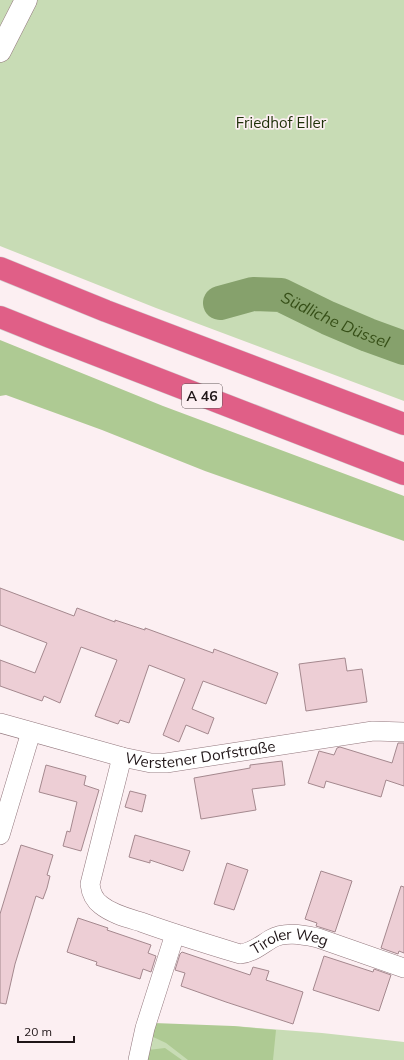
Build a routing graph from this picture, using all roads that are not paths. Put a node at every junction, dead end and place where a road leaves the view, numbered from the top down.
1 (26, 0) edge
2 (0, 51) edge
3 (0, 268) edge
4 (0, 317) edge
5 (404, 424) edge
6 (404, 474) edge
7 (0, 723) edge
8 (31, 732) junction
9 (404, 732) edge
10 (122, 758) junction
11 (0, 835) edge
12 (175, 934) junction
13 (404, 968) edge
14 (138, 1060) edge

1 - 2 main road
3 - 5 highway
4 - 6 highway, A 46
7 - 8 street, Werstener Dorfstraße
8 - 10 street, Werstener Dorfstraße
8 - 11 street
9 - 10 street, Werstener Dorfstraße
10 - 12 street, Tiroler Weg
12 - 13 street, Tiroler Weg
12 - 14 street

